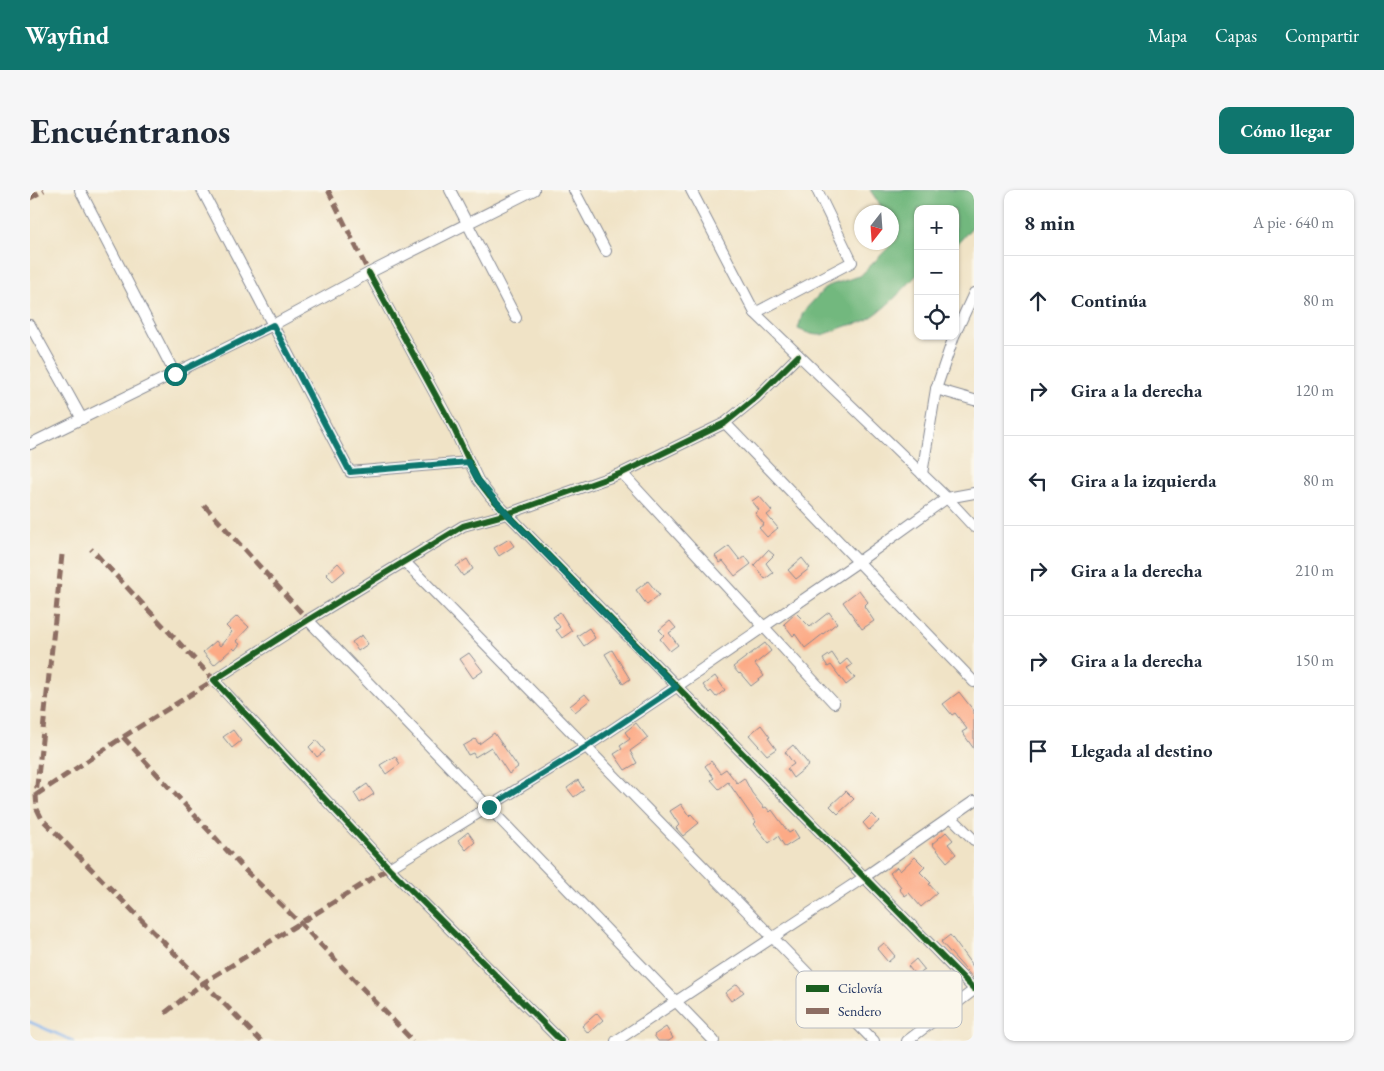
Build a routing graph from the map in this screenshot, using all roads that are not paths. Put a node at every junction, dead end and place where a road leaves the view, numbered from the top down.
1 (80, 190) edge
2 (202, 190) edge
3 (450, 190) edge
4 (534, 190) edge
5 (574, 190) edge
6 (691, 190) edge
7 (817, 190) edge
8 (468, 224) junction
9 (606, 251) dead end
10 (369, 273) junction
11 (974, 294) edge
12 (755, 313) junction
13 (516, 318) dead end
14 (30, 325) edge
15 (273, 325) junction
16 (959, 326) edge
17 (953, 340) edge
18 (798, 356) junction
19 (175, 374) junction
20 (936, 389) junction
21 (974, 400) edge
22 (82, 419) junction
23 (725, 423) junction
24 (30, 444) edge
25 (468, 462) junction
26 (622, 472) junction
27 (922, 474) junction
28 (974, 493) edge
29 (947, 498) junction
30 (507, 514) junction
31 (974, 527) edge
32 (404, 561) junction
33 (858, 562) junction
34 (308, 620) junction
35 (764, 627) junction
36 (974, 682) edge
37 (676, 687) junction
38 (834, 703) dead end
39 (586, 747) junction
40 (974, 801) edge
41 (489, 807) junction
42 (951, 817) junction
43 (974, 840) edge
44 (389, 868) junction
45 (863, 878) junction
46 (772, 938) junction
47 (805, 971) edge
48 (955, 971) edge
49 (962, 978) edge
50 (974, 990) edge
51 (962, 999) edge
52 (676, 1001) junction
53 (861, 1028) edge
54 (924, 1028) edge
55 (561, 1041) edge
56 (616, 1041) edge
57 (714, 1041) edge
58 (874, 1041) edge
59 (907, 1041) edge

1 - 19 street
2 - 15 street
3 - 8 street
4 - 8 street
5 - 9 street
6 - 12 street
7 - 12 street
8 - 10 street
8 - 13 street
10 - 15 street
10 - 25 street
11 - 16 street
12 - 18 street
14 - 22 street
15 - 19 street
15 - 25 street
17 - 20 street
18 - 23 street
18 - 27 street
19 - 22 street
20 - 21 street
20 - 27 street
22 - 24 street
23 - 26 street
23 - 33 street
25 - 30 street
26 - 30 street
26 - 35 street
27 - 29 street
28 - 29 street
29 - 31 street
29 - 33 street
30 - 32 street
30 - 37 street
32 - 34 street
32 - 39 street
33 - 35 street
33 - 36 street
34 - 41 street
34 - 44 street
35 - 37 street
35 - 38 street
37 - 39 street
37 - 45 street
39 - 41 street
39 - 46 street
40 - 42 street
41 - 44 street
41 - 52 street
42 - 43 street
42 - 45 street
44 - 55 street
45 - 46 street
45 - 48 street
46 - 47 street
46 - 52 street
49 - 50 street
50 - 51 street
52 - 56 street
52 - 57 street
53 - 58 street
54 - 59 street

